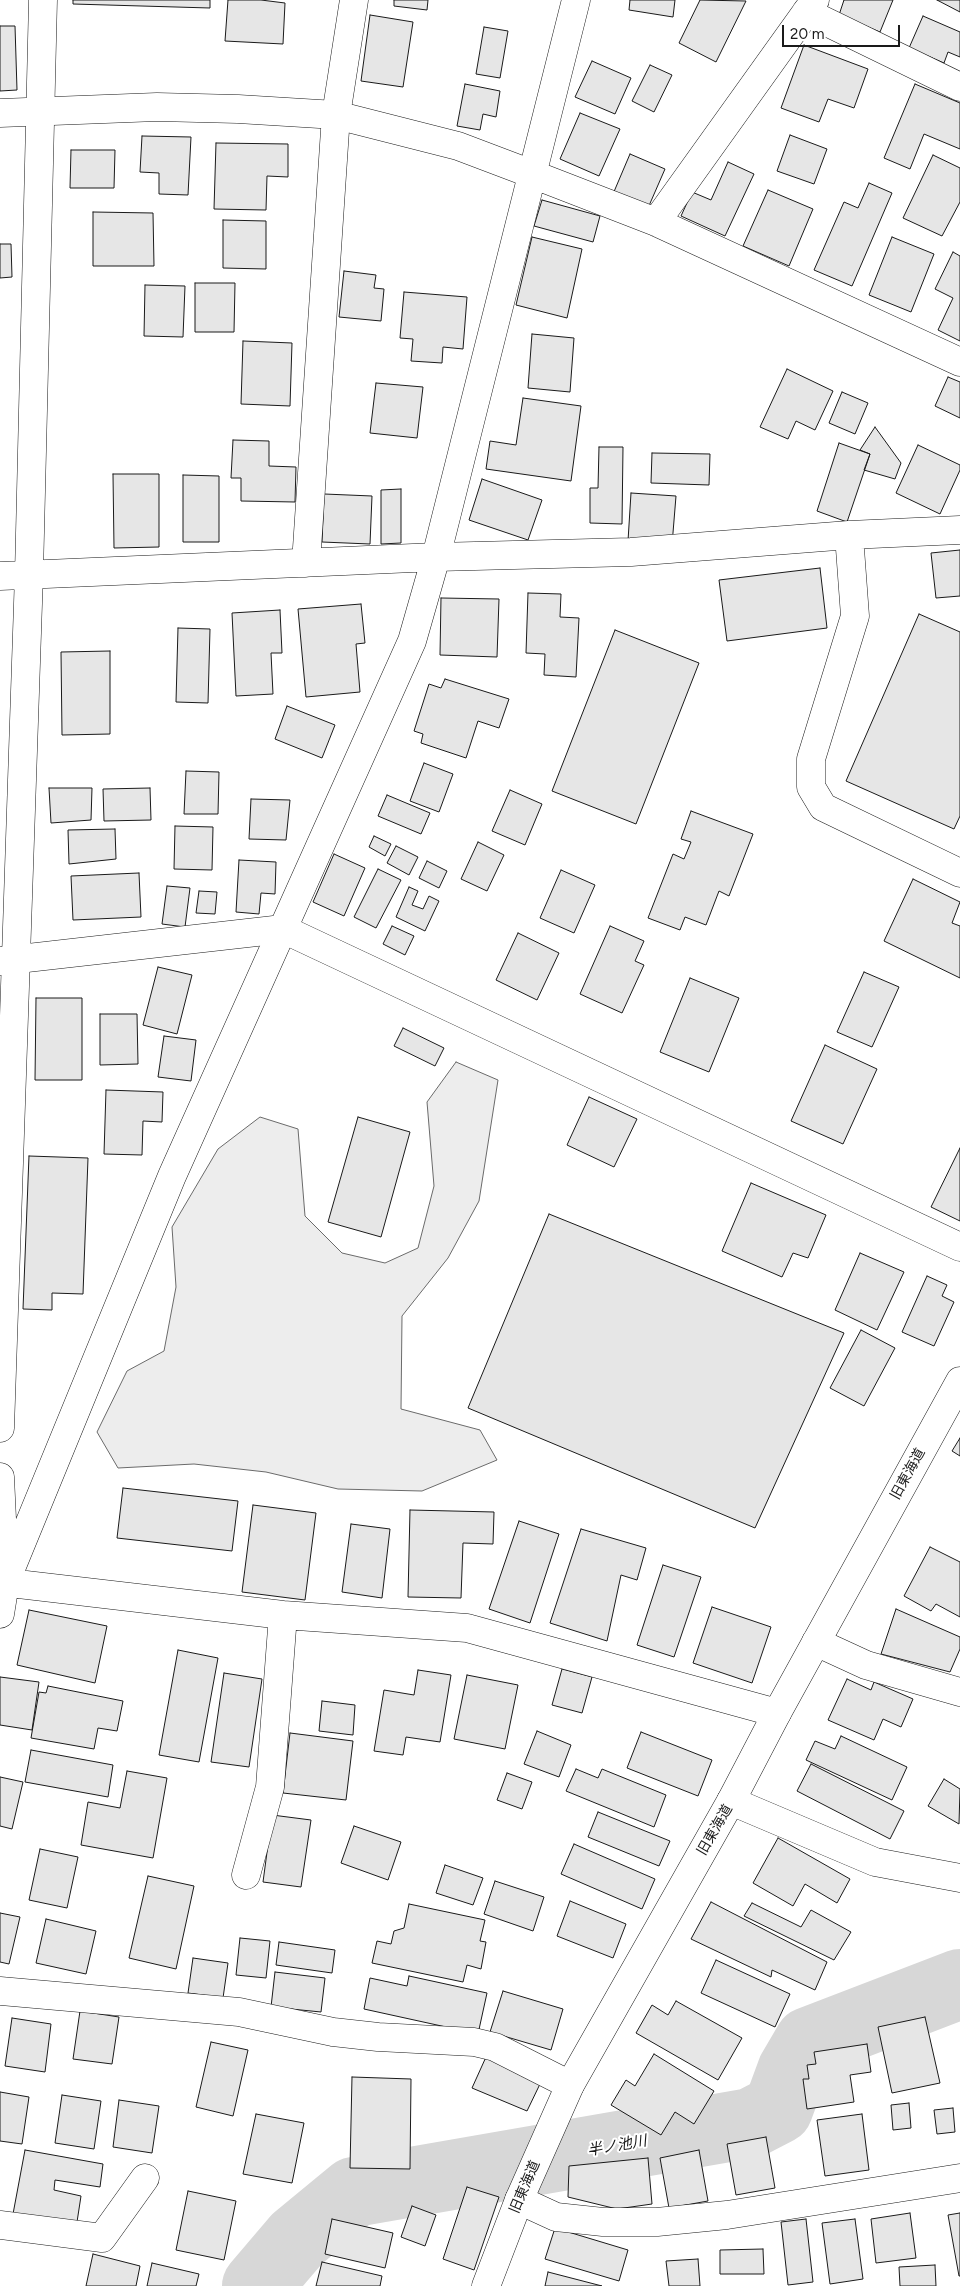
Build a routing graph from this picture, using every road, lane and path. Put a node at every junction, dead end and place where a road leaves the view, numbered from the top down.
1 (43, 0) edge
2 (354, 0) edge
3 (576, 0) edge
4 (811, 6) edge
5 (960, 87) edge
6 (40, 112) junction
7 (0, 114) edge
8 (336, 115) junction
9 (532, 174) junction
10 (656, 222) junction
11 (960, 362) edge
12 (960, 530) edge
13 (849, 535) junction
14 (436, 557) junction
15 (306, 563) junction
16 (29, 574) junction
17 (0, 576) edge
18 (960, 874) edge
19 (283, 929) junction
20 (8, 961) edge
21 (960, 1247) edge
22 (960, 1381) edge
23 (0, 1428) edge
24 (0, 1477) edge
25 (2, 1583) edge
26 (0, 1614) edge
27 (282, 1615) junction
28 (816, 1642) junction
29 (960, 1692) edge
30 (777, 1712) junction
31 (731, 1801) junction
32 (246, 1875) dead end
33 (960, 1878) edge
34 (0, 1991) edge
35 (570, 2085) junction
36 (145, 2178) dead end
37 (960, 2178) edge
38 (519, 2200) junction
39 (0, 2225) edge
40 (486, 2286) edge

1 - 6 street
2 - 8 street
3 - 9 street
4 - 5 street
4 - 10 street
6 - 7 street
6 - 8 street
6 - 16 street
8 - 9 street
8 - 15 street
9 - 10 street
9 - 14 street
10 - 11 street
12 - 13 street
13 - 14 street
13 - 18 street
14 - 15 street
14 - 19 street
15 - 16 street
16 - 17 street
16 - 20 street
19 - 20 street
19 - 21 street
19 - 25 street
20 - 23 street
22 - 28 street, 旧東海道
24 - 25 street
25 - 26 street
25 - 27 street
27 - 30 street
27 - 32 street
28 - 29 street
28 - 30 street, 旧東海道
30 - 31 street, 旧東海道
31 - 33 street
31 - 35 street, 旧東海道
34 - 35 street
35 - 38 street, 旧東海道
36 - 39 street
37 - 38 street
38 - 40 street, 旧東海道

